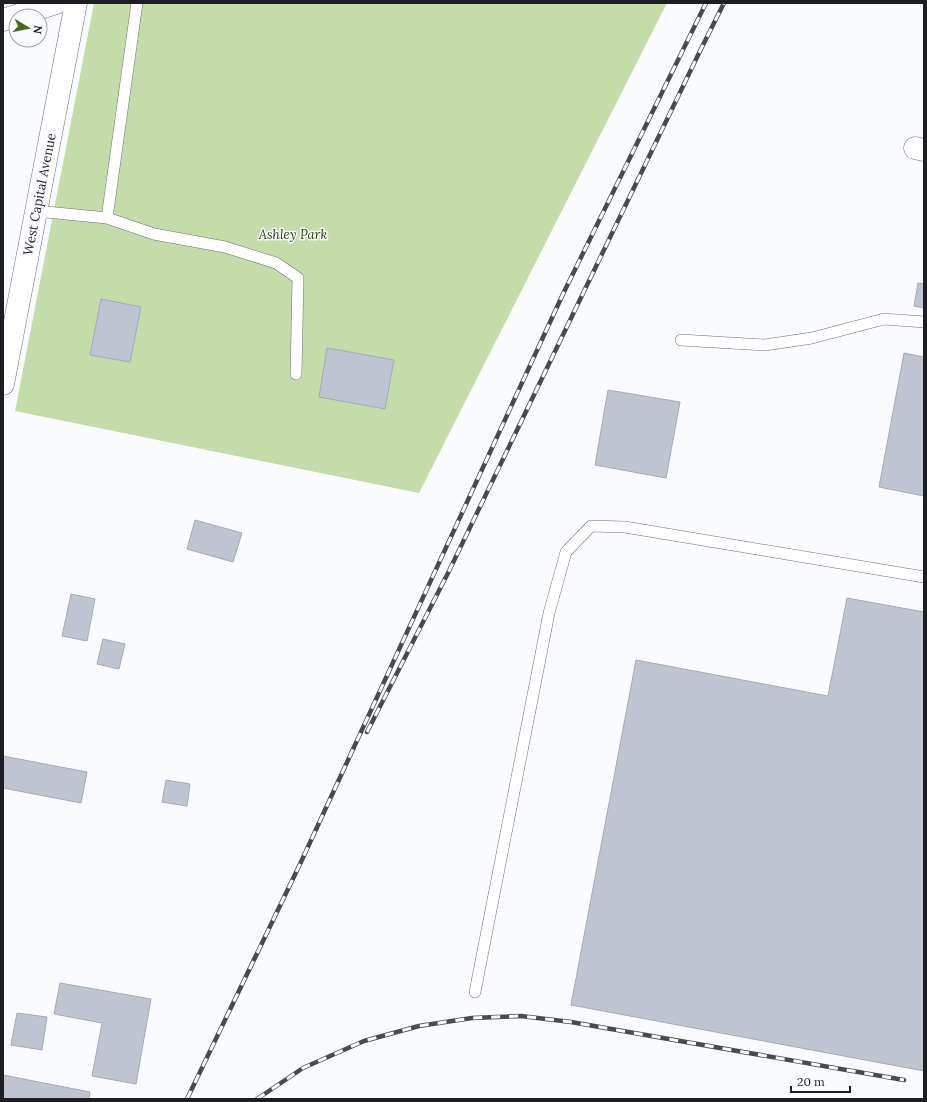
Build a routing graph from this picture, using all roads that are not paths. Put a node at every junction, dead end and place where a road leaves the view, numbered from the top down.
1 (56, 3) edge
2 (76, 3) edge
3 (137, 3) edge
4 (3, 20) edge
5 (36, 211) junction
6 (107, 218) junction
7 (924, 322) edge
8 (681, 340) dead end
9 (296, 374) dead end
10 (3, 384) edge
11 (924, 577) edge
12 (475, 992) dead end

1 - 4 main road
2 - 5 main road, West Capital Avenue
3 - 6 lane
5 - 6 lane
5 - 10 main road, West Capital Avenue
6 - 9 lane
7 - 8 lane
11 - 12 lane

